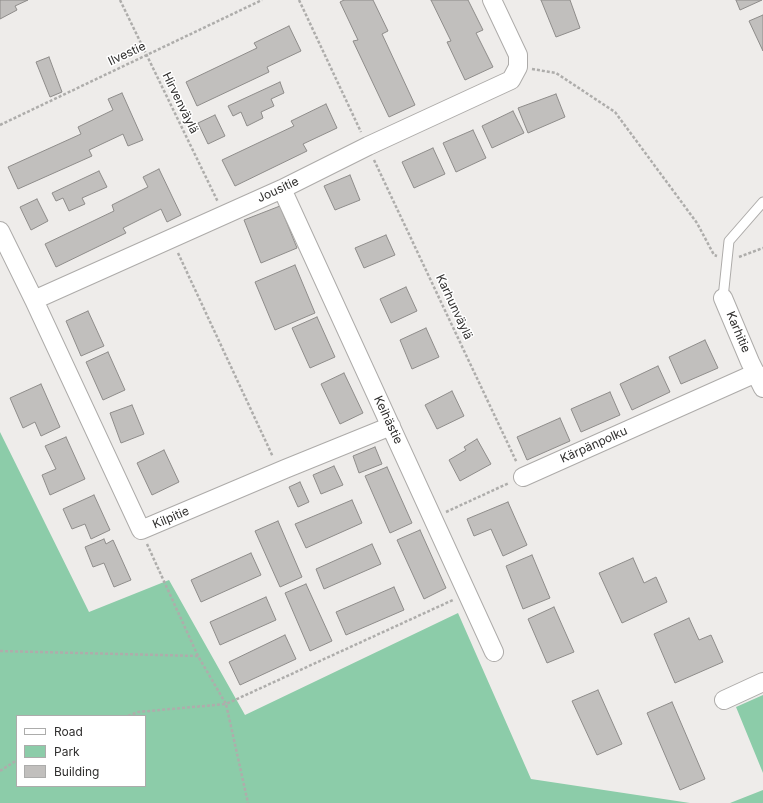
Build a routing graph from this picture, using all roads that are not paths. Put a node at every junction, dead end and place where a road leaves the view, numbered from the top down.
1 (492, 0) edge
2 (282, 188) junction
3 (763, 202) edge
4 (1, 234) edge
5 (723, 298) joint
6 (34, 300) junction
7 (760, 381) edge
8 (391, 426) junction
9 (524, 477) road end
10 (494, 652) dead end
11 (763, 682) edge
12 (724, 700) dead end

1 - 2 street, Jousitie
2 - 6 street, Jousitie
2 - 8 street, Keihästie
3 - 5 lane
4 - 6 street
5 - 7 street, Karhitie
6 - 8 street, Kilpitie
7 - 9 street, Kärpänpolku
8 - 10 street, Keihästie
11 - 12 street

